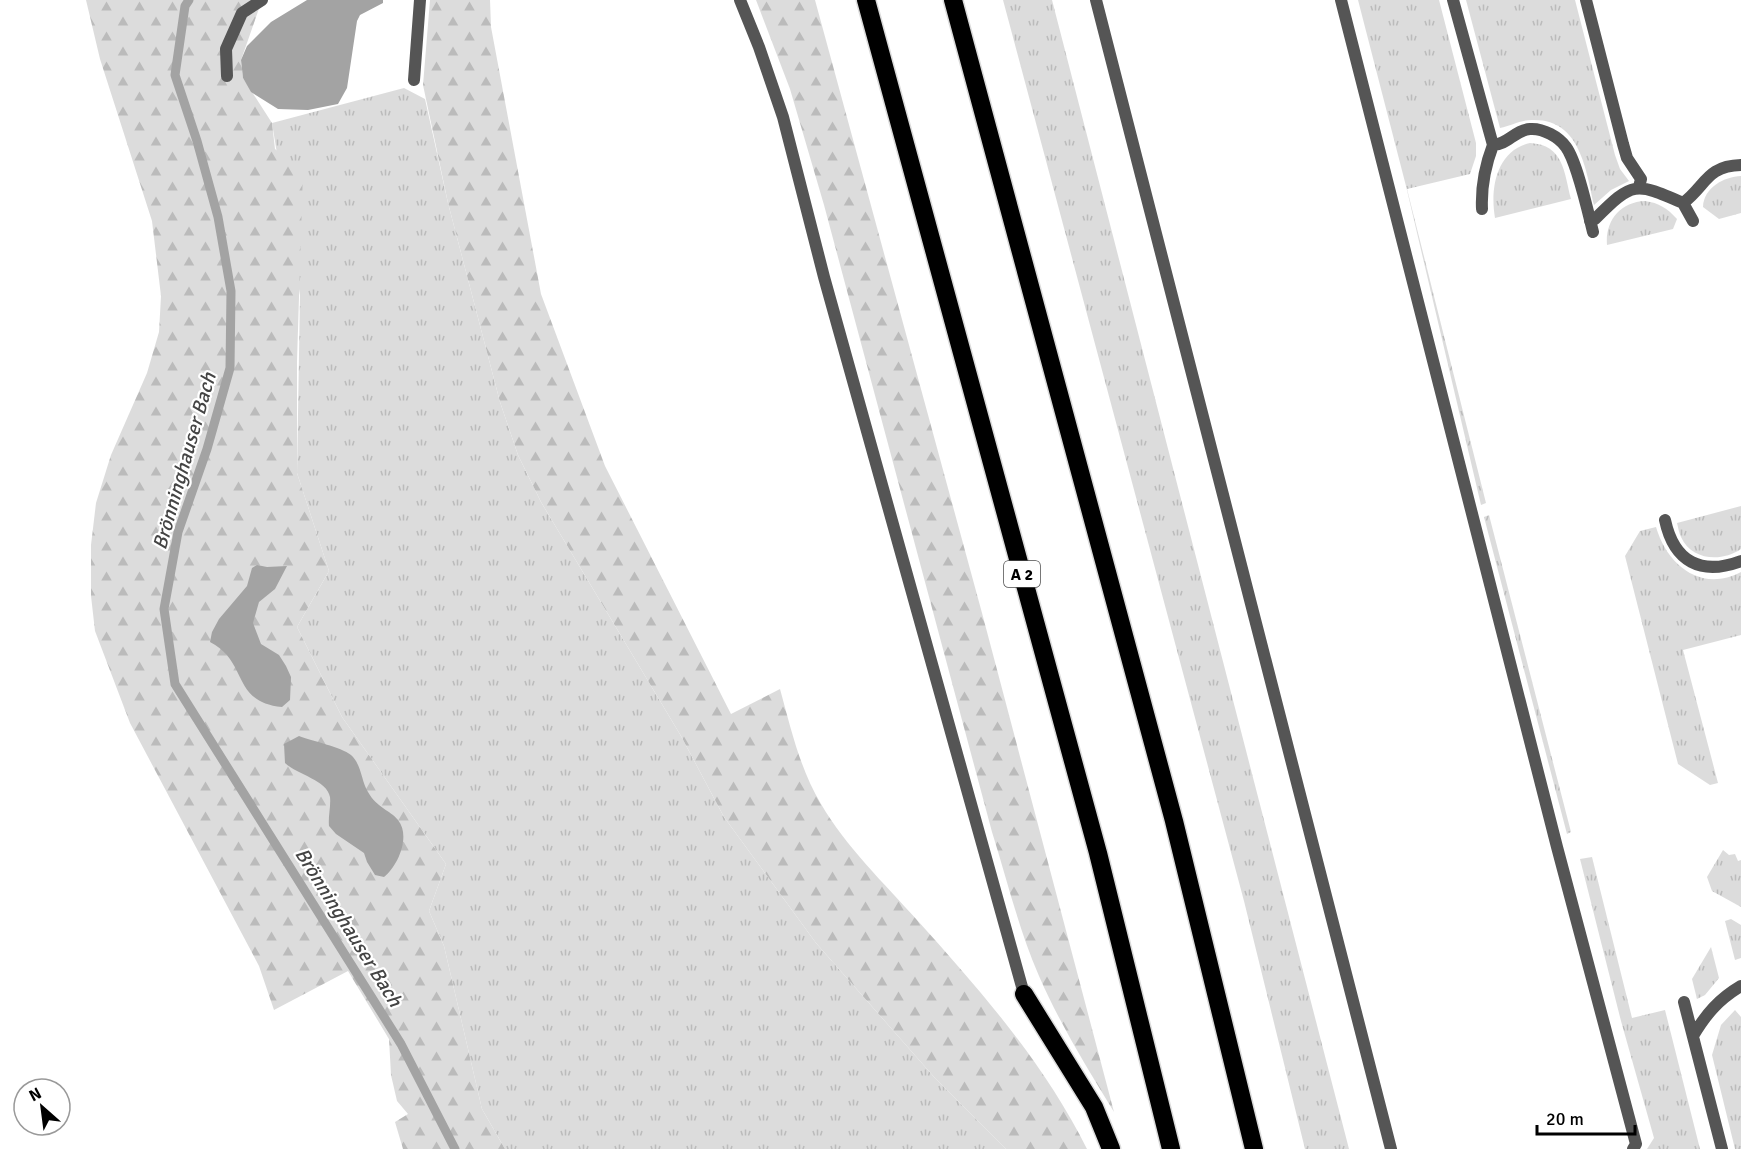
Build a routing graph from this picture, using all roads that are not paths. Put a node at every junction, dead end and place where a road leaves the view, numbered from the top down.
1 (262, 0) edge
2 (420, 0) edge
3 (740, 0) edge
4 (866, 0) edge
5 (953, 0) edge
6 (1096, 0) edge
7 (1341, 0) edge
8 (1453, 0) edge
9 (1586, 0) edge
10 (227, 76) dead end
11 (414, 80) dead end
12 (1492, 145) junction
13 (1741, 165) edge
14 (1639, 187) junction
15 (1683, 203) junction
16 (1482, 209) dead end
17 (1693, 221) dead end
18 (1665, 520) dead end
19 (1741, 561) edge
20 (1741, 986) edge
21 (1024, 994) joint
22 (1684, 1002) dead end
23 (1693, 1036) junction
24 (1112, 1149) edge
25 (1171, 1149) edge
26 (1254, 1149) edge
27 (1391, 1149) edge
28 (1633, 1149) edge
29 (1722, 1149) edge

1 - 10 lane
2 - 11 lane
3 - 21 lane
4 - 25 highway, A 2
5 - 26 highway
6 - 27 lane
7 - 28 lane
8 - 12 lane
9 - 14 lane
12 - 14 lane
12 - 16 lane
13 - 15 lane
14 - 15 lane
15 - 17 lane
18 - 19 lane
20 - 23 lane
21 - 24 highway
22 - 23 lane
23 - 29 lane

